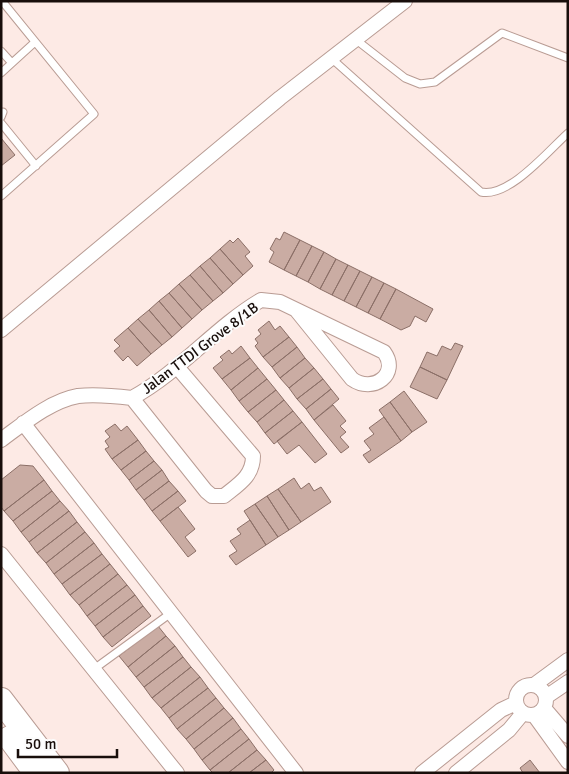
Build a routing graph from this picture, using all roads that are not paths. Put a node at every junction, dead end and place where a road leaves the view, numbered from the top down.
1 (2, 1) edge
2 (405, 1) edge
3 (355, 39) junction
4 (35, 42) junction
5 (1, 51) edge
6 (331, 58) junction
7 (568, 58) edge
8 (11, 62) junction
9 (1, 73) edge
10 (1, 123) edge
11 (568, 133) edge
12 (36, 166) junction
13 (1, 196) edge
14 (297, 311) junction
15 (1, 330) edge
16 (178, 368) junction
17 (132, 398) junction
18 (23, 423) junction
19 (1, 440) edge
20 (1, 554) edge
21 (171, 612) junction
22 (568, 660) edge
23 (94, 669) junction
24 (568, 682) edge
25 (534, 685) junction
26 (1, 700) edge
27 (533, 707) junction
28 (1, 727) edge
29 (568, 736) edge
30 (11, 750) edge
31 (568, 762) edge
32 (36, 773) edge
33 (57, 773) edge
34 (177, 773) edge
35 (296, 773) edge
36 (422, 773) edge
37 (456, 773) edge

1 - 4 lane
2 - 3 street
3 - 6 street
3 - 7 lane
4 - 8 lane
4 - 12 lane
5 - 8 lane
6 - 11 lane
6 - 15 street
8 - 9 lane
10 - 12 lane
12 - 13 lane
14 - 14 street, Jalan TTDI Grove 8/1B
14 - 16 street, Jalan TTDI Grove 8/1B
16 - 17 street, Jalan TTDI Grove 8/1B
16 - 17 street
17 - 18 street
18 - 19 street
18 - 21 street
20 - 23 street
21 - 23 lane
21 - 35 street
22 - 25 street
23 - 34 street
24 - 27 street
25 - 27 street
25 - 27 street
26 - 33 highway
27 - 29 street
27 - 31 street
27 - 36 street
27 - 37 street
28 - 30 highway
30 - 32 highway

